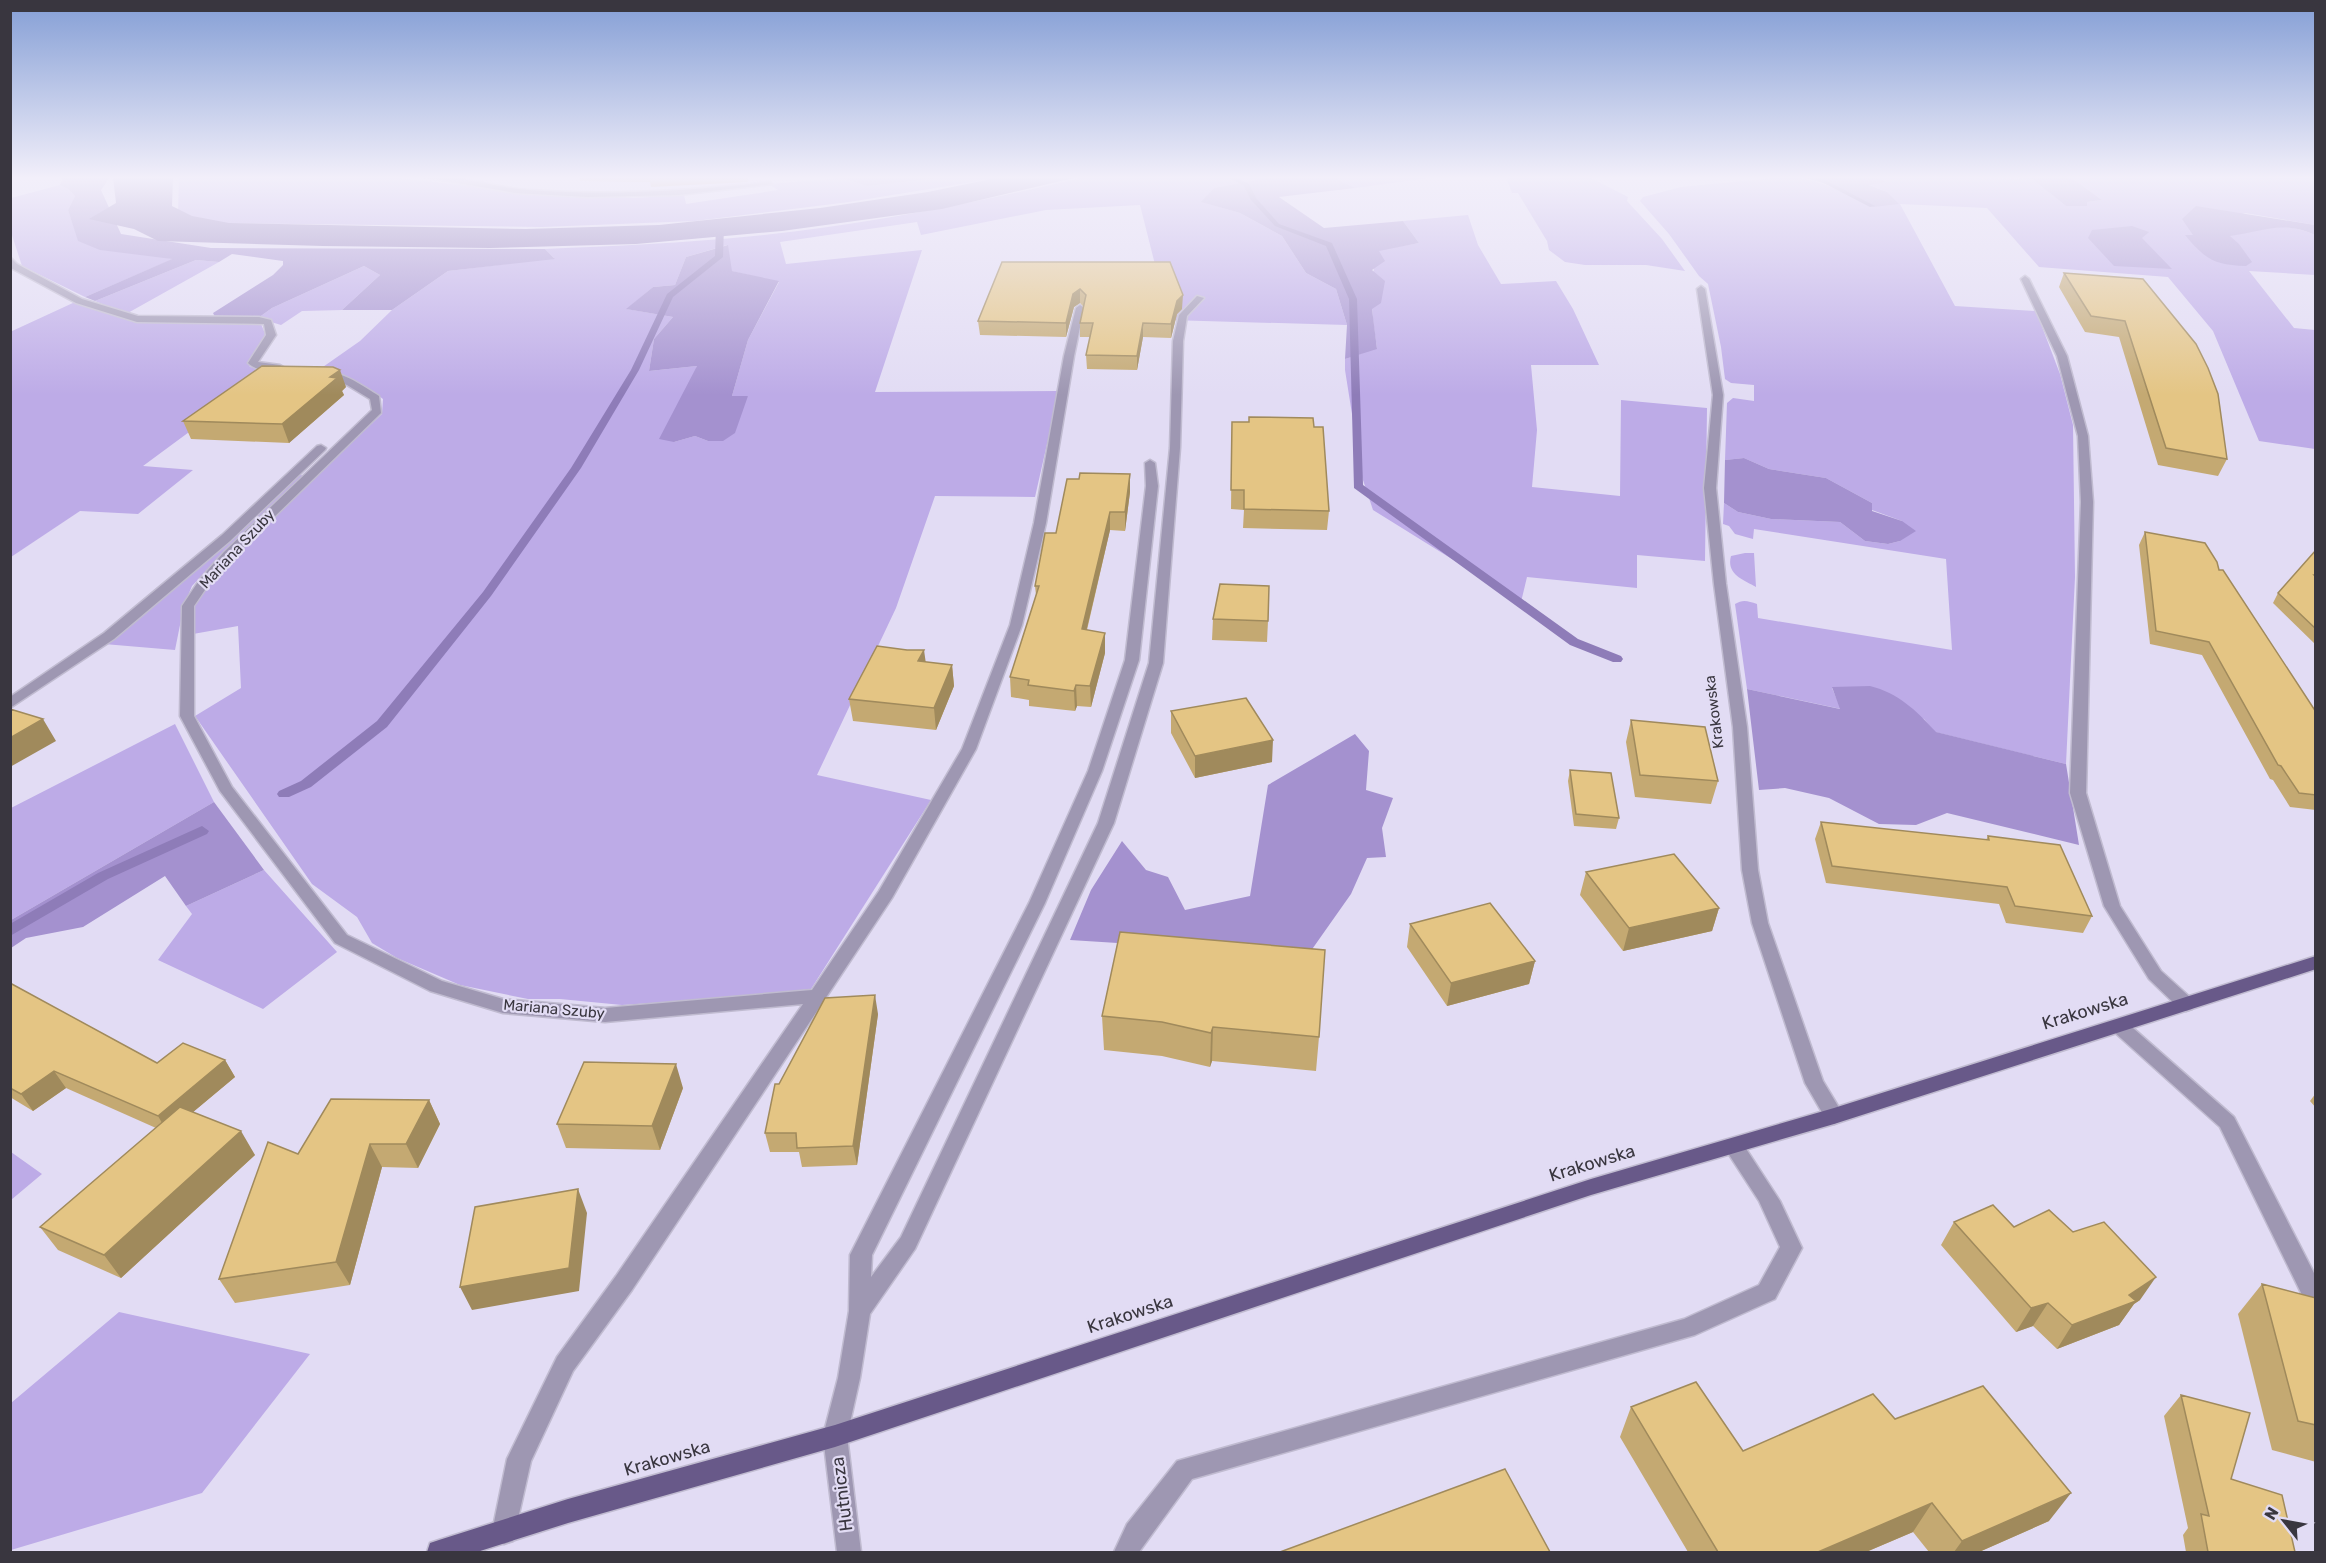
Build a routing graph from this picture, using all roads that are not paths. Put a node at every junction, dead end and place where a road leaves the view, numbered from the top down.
1 (10, 259) edge
2 (2025, 279) dead end
3 (1701, 289) dead end
4 (1200, 298) dead end
5 (1080, 308) edge
6 (290, 369) edge
7 (312, 372) edge
8 (321, 448) dead end
9 (1150, 463) dead end
10 (10, 704) edge
11 (2316, 962) edge
12 (816, 996) junction
13 (2186, 1004) junction
14 (2119, 1026) junction
15 (1834, 1116) junction
16 (1734, 1147) junction
17 (2315, 1298) edge
18 (860, 1311) junction
19 (835, 1436) junction
20 (504, 1532) junction
21 (439, 1552) edge
22 (849, 1552) edge
23 (1126, 1552) edge

1 - 6 street
2 - 13 street
3 - 15 street, Krakowska
4 - 18 street
5 - 12 street
7 - 12 street, Mariana Szuby
8 - 10 street
9 - 18 street
11 - 13 main road, Krakowska
12 - 20 street
13 - 14 main road, Krakowska
14 - 15 main road, Krakowska
14 - 17 street
15 - 16 main road, Krakowska
16 - 19 main road, Krakowska
16 - 23 street
18 - 19 street
19 - 20 main road, Krakowska
19 - 22 street, Hutnicza
20 - 21 main road, Krakowska

